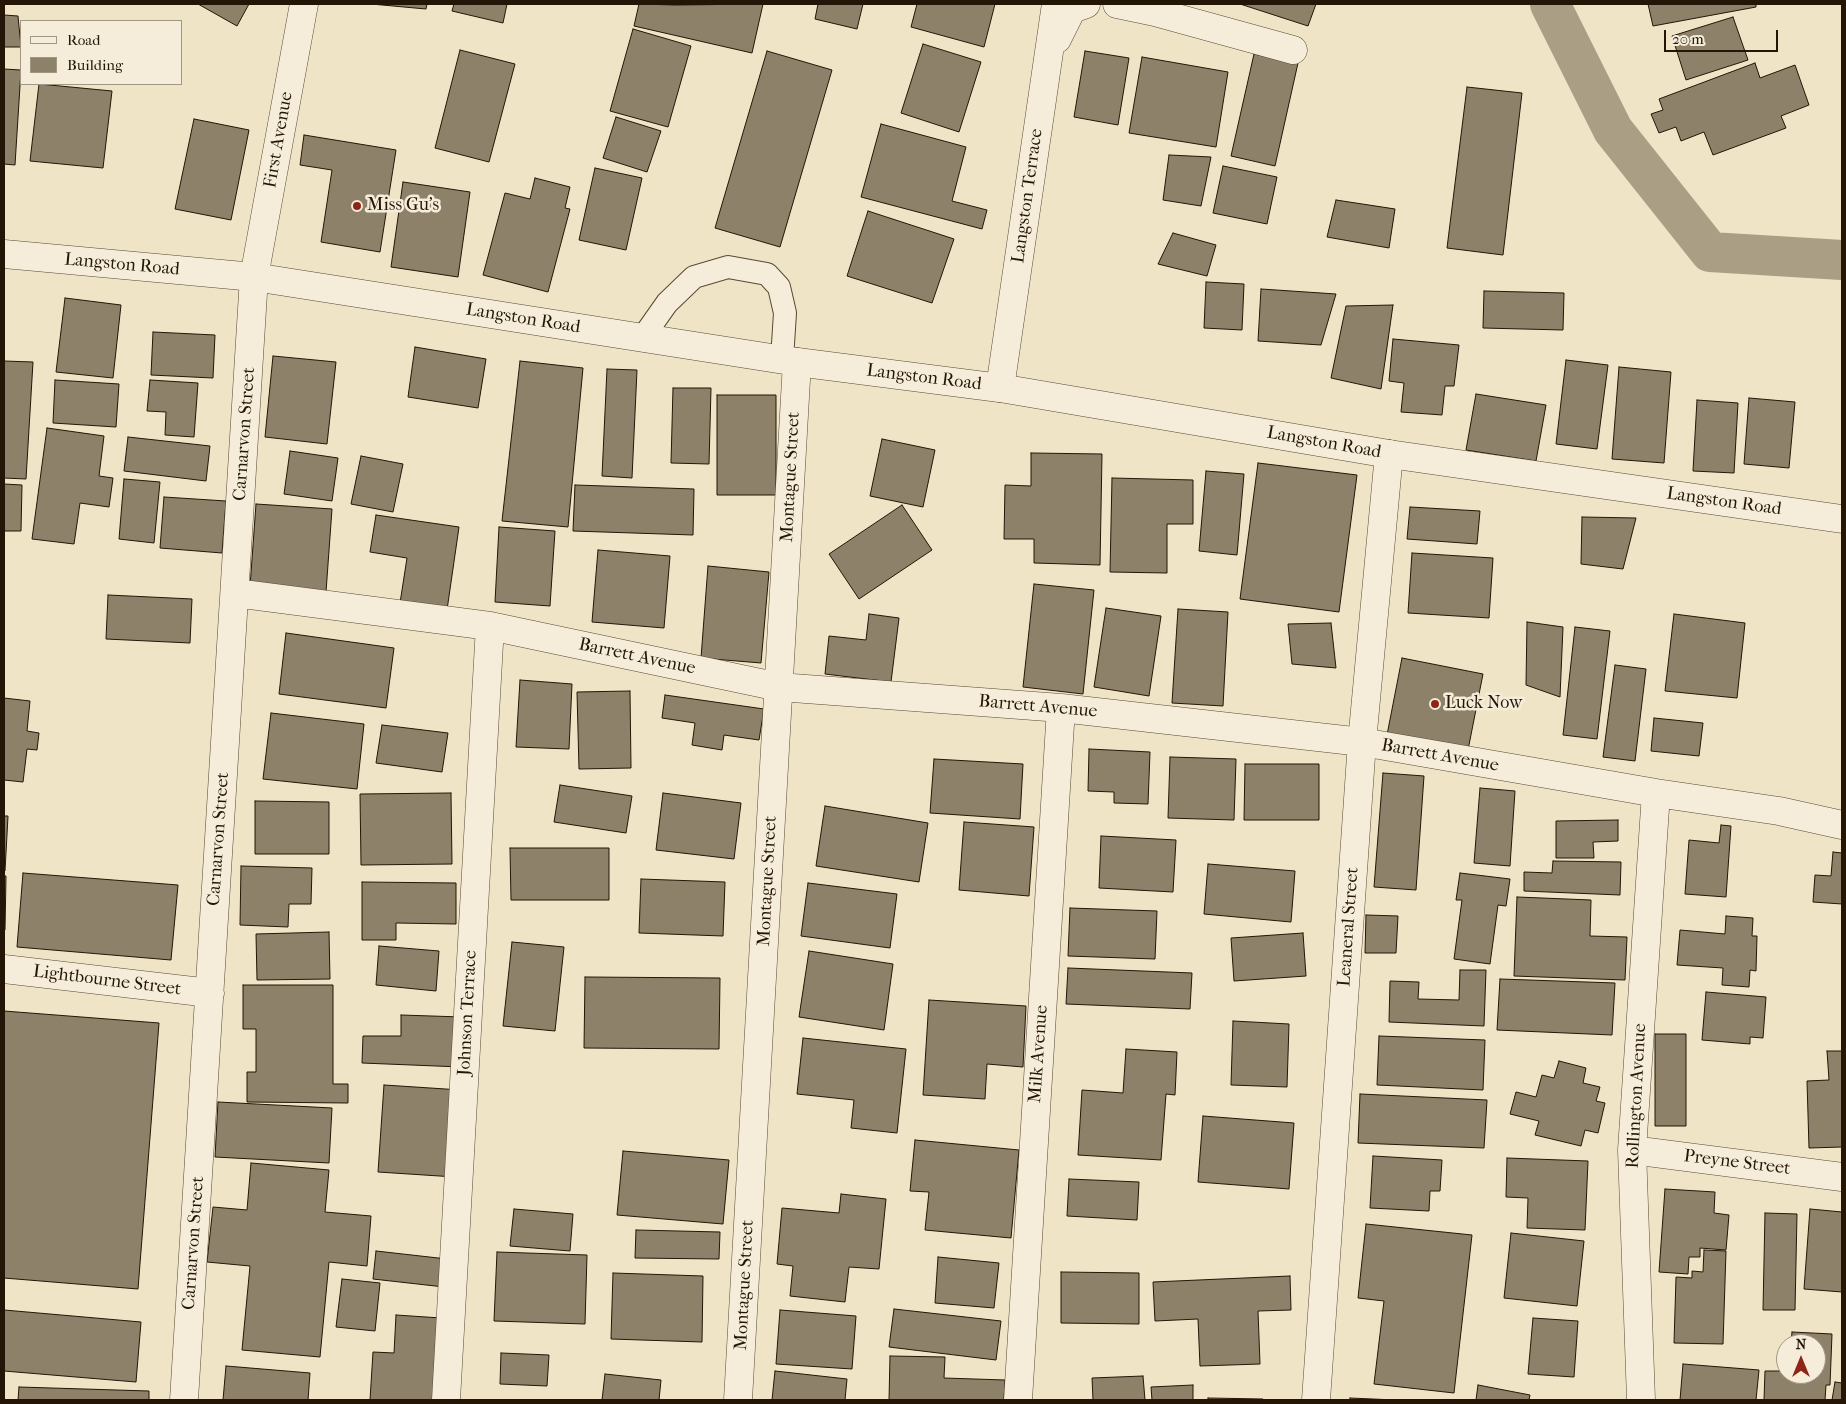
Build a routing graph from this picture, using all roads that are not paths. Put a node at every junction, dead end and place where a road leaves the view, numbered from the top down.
1 (304, 4) edge
2 (1056, 4) edge
3 (1086, 4) edge
4 (1117, 4) edge
5 (1293, 50) dead end
6 (1048, 56) junction
7 (4, 254) edge
8 (254, 277) junction
9 (642, 337) junction
10 (790, 361) junction
11 (1000, 388) junction
12 (1389, 454) junction
13 (1842, 519) edge
14 (234, 593) junction
15 (490, 626) junction
16 (779, 687) junction
17 (1061, 708) junction
18 (1362, 742) junction
19 (1656, 793) junction
20 (1842, 825) edge
21 (4, 969) edge
22 (210, 994) junction
23 (1632, 1150) junction
24 (1842, 1176) edge
25 (184, 1400) edge
26 (446, 1400) edge
27 (738, 1400) edge
28 (1018, 1400) edge
29 (1316, 1400) edge
30 (1641, 1400) edge

1 - 8 street, First Avenue
2 - 6 street, Langston Terrace
3 - 6 street
4 - 5 street
6 - 11 street, Langston Terrace
7 - 8 street, Langston Road
8 - 9 street, Langston Road
8 - 14 street, Carnarvon Street
9 - 10 street, Langston Road
9 - 10 lane
10 - 11 street, Langston Road
10 - 16 street, Montague Street
11 - 12 street, Langston Road
12 - 13 street, Langston Road
12 - 18 street, Leaneral Street
14 - 15 street, Barrett Avenue
14 - 22 street, Carnarvon Street
15 - 16 street, Barrett Avenue
15 - 26 street, Johnson Terrace
16 - 17 street, Barrett Avenue
16 - 27 street, Montague Street
17 - 18 street, Barrett Avenue
17 - 28 street, Milk Avenue
18 - 19 street, Barrett Avenue
18 - 29 street, Leaneral Street
19 - 20 street, Barrett Avenue
19 - 23 street, Rollington Avenue
21 - 22 street, Lightbourne Street
22 - 25 street, Carnarvon Street
23 - 24 street, Preyne Street
23 - 30 street, Rollington Avenue

